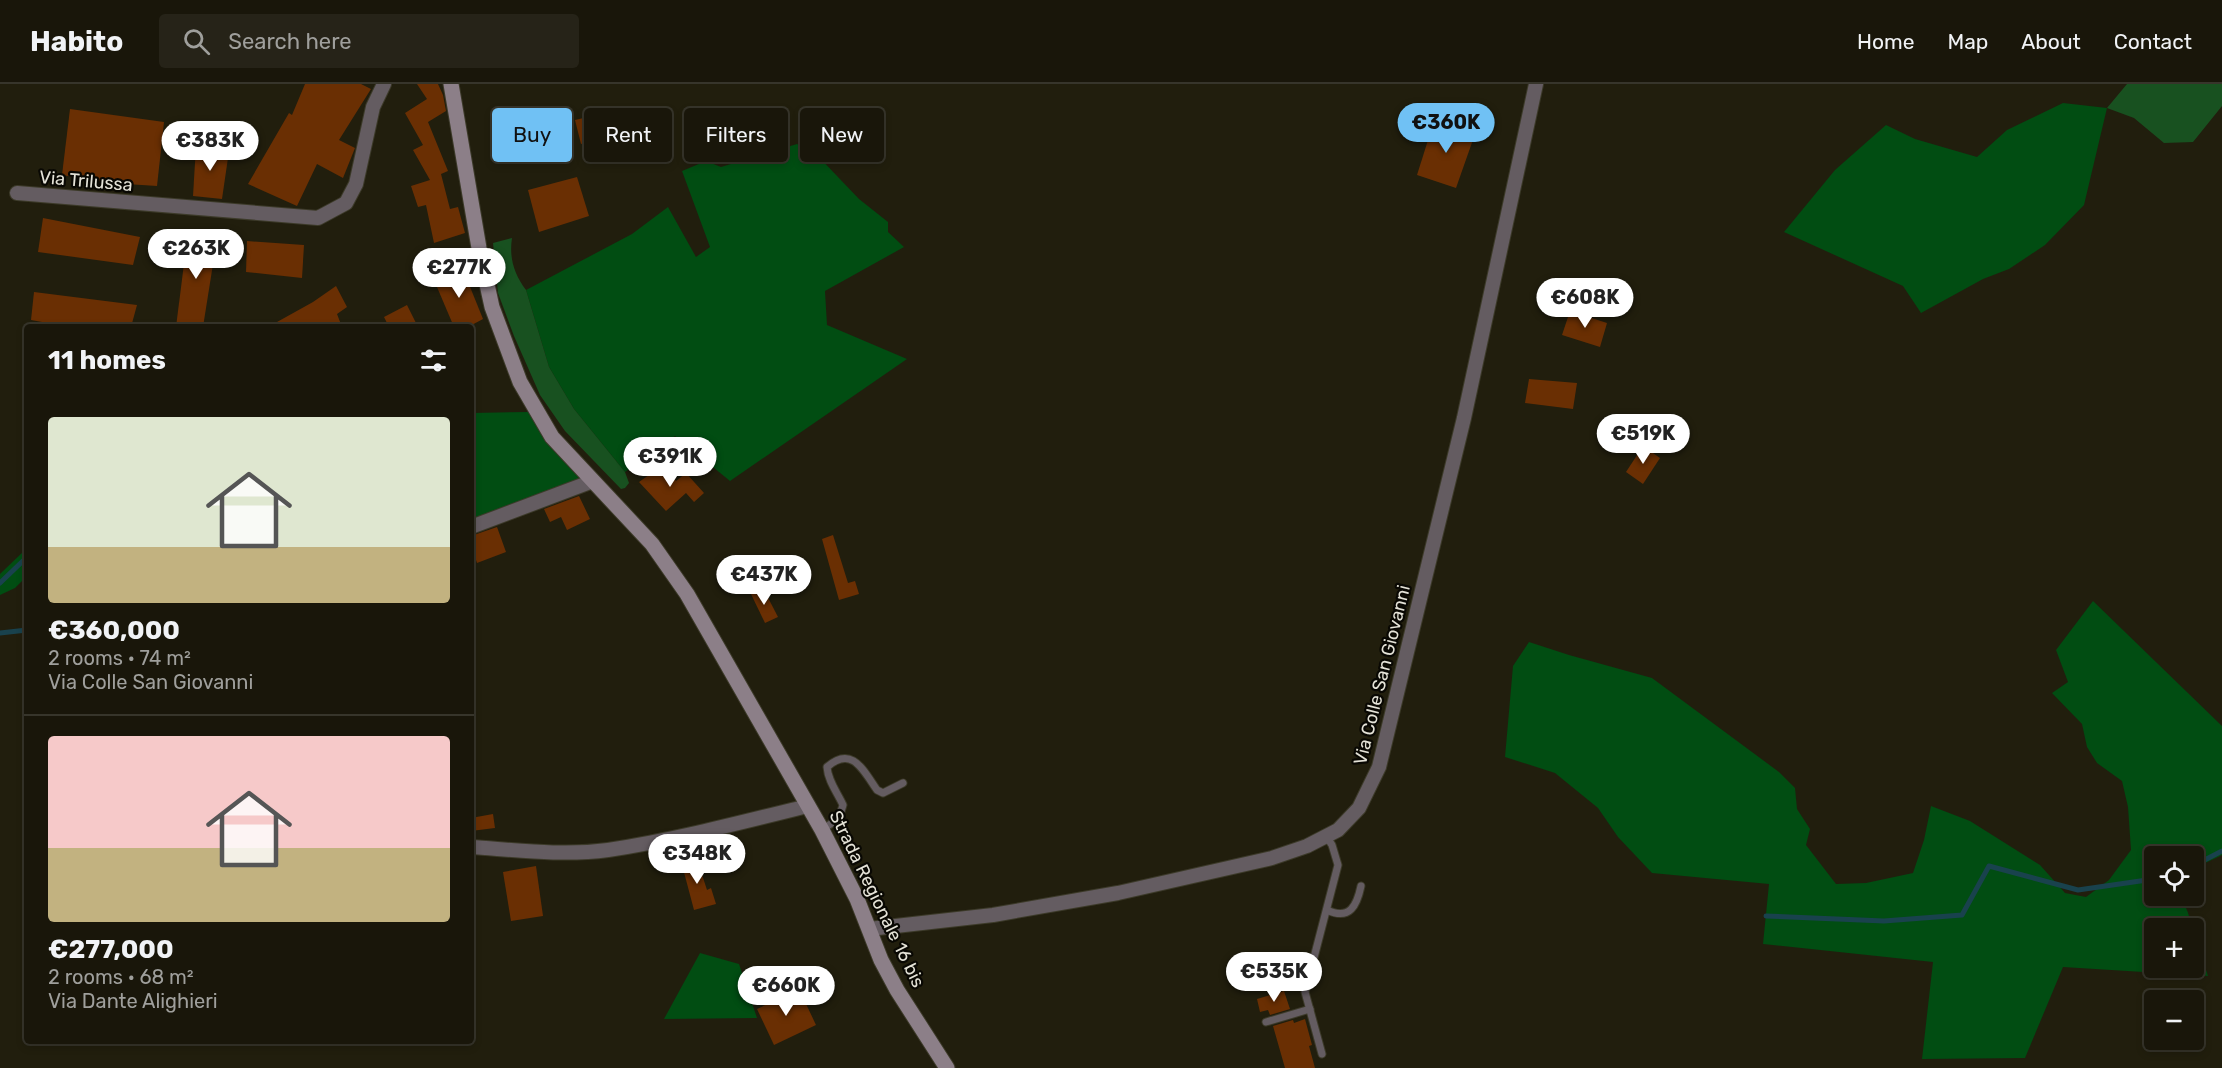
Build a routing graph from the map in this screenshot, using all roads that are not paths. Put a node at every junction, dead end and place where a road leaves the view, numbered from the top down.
1 (384, 84) edge
2 (451, 84) edge
3 (1536, 84) edge
4 (17, 193) dead end
5 (593, 481) junction
6 (474, 526) edge
7 (903, 783) dead end
8 (808, 806) junction
9 (822, 830) junction
10 (1326, 836) junction
11 (474, 847) edge
12 (1361, 886) dead end
13 (1327, 910) junction
14 (869, 929) junction
15 (1310, 1009) junction
16 (1266, 1022) dead end
17 (1322, 1054) dead end
18 (947, 1068) edge

1 - 4 street, Via Trilussa
2 - 5 main road, Strada Regionale 16 bis
3 - 10 street, Via Colle San Giovanni
5 - 6 street
5 - 8 main road, Strada Regionale 16 bis
7 - 9 lane
8 - 9 main road, Strada Regionale 16 bis
8 - 11 street
9 - 14 main road, Strada Regionale 16 bis
10 - 13 lane
10 - 14 street, Via Colle San Giovanni
12 - 13 lane
13 - 15 lane
14 - 18 main road, Strada Regionale 16 bis
15 - 16 lane
15 - 17 lane

